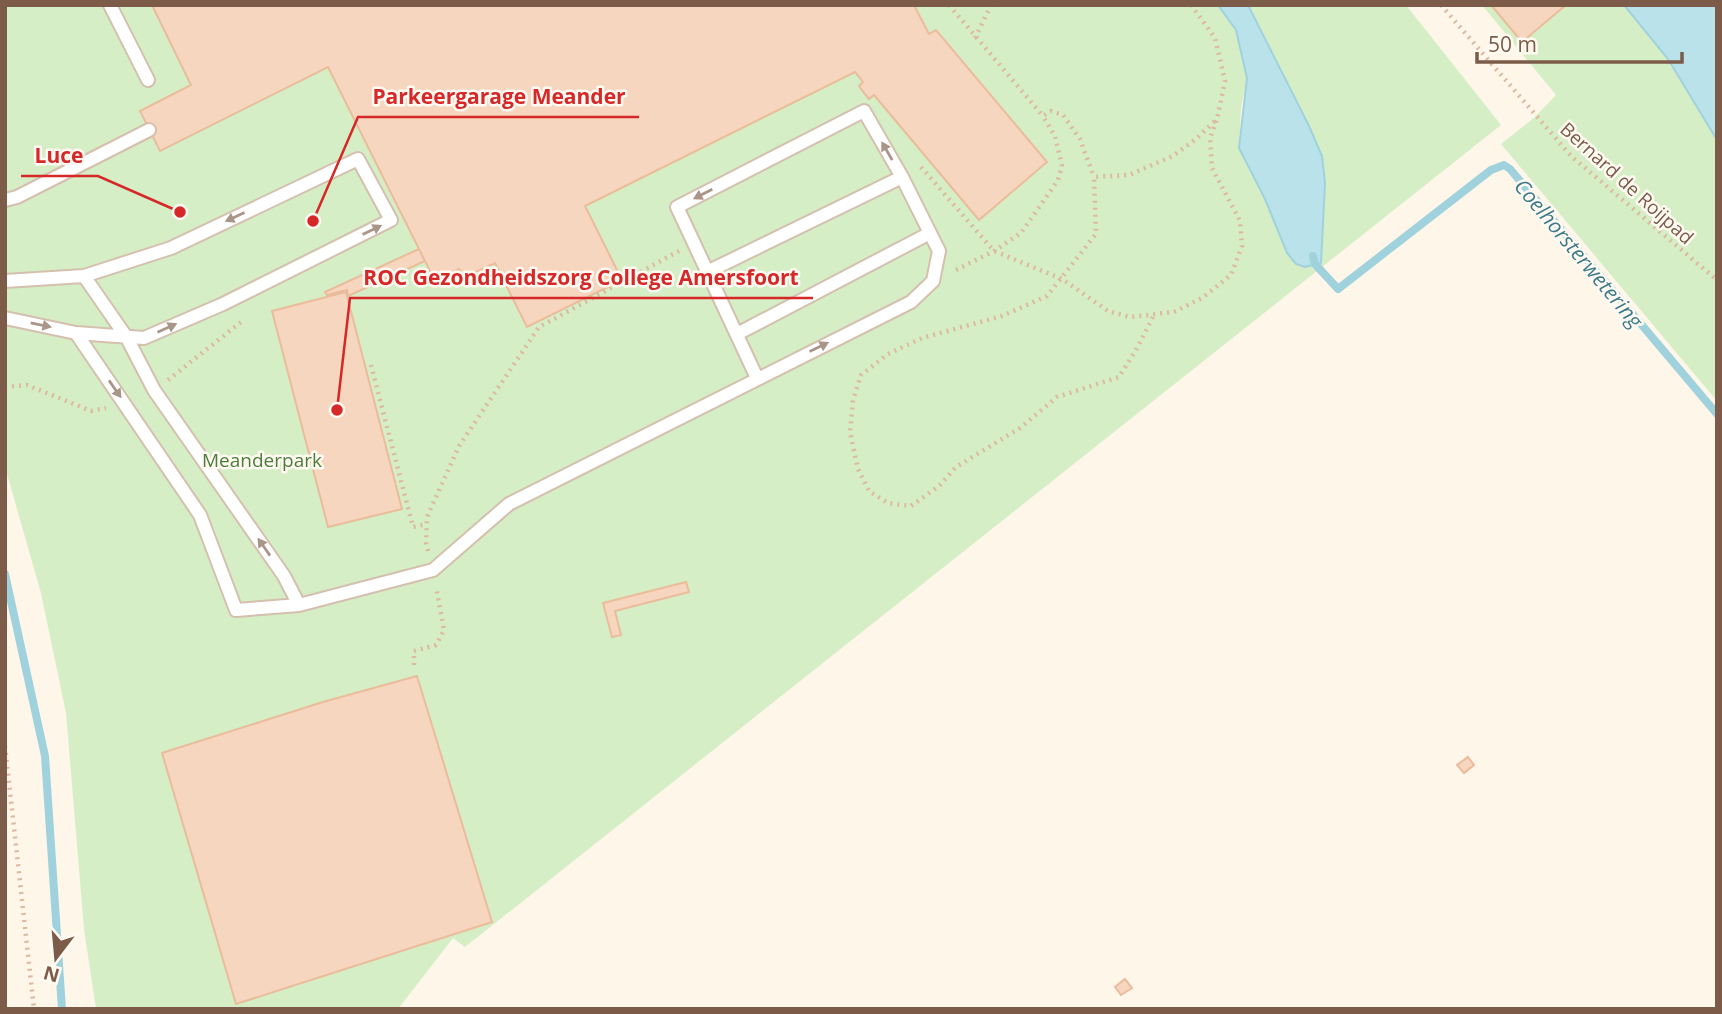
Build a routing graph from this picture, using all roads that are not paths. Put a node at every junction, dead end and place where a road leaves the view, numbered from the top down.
1 (110, 5) edge
2 (148, 80) dead end
3 (149, 130) dead end
4 (902, 177) junction
5 (11, 198) edge
6 (930, 233) junction
7 (709, 271) junction
8 (84, 276) junction
9 (5, 281) edge
10 (5, 318) edge
11 (76, 333) junction
12 (737, 334) junction
13 (127, 338) junction
14 (757, 377) junction
15 (299, 605) junction

1 - 2 lane
3 - 5 lane
4 - 6 lane
4 - 7 lane
4 -> 7 lane
6 - 12 lane
14 -> 6 lane
7 - 12 lane
8 - 9 lane
8 - 13 lane
13 -> 8 lane
10 -> 11 lane
11 - 13 lane
11 -> 15 lane
12 - 14 lane
15 -> 13 lane
14 - 15 lane

